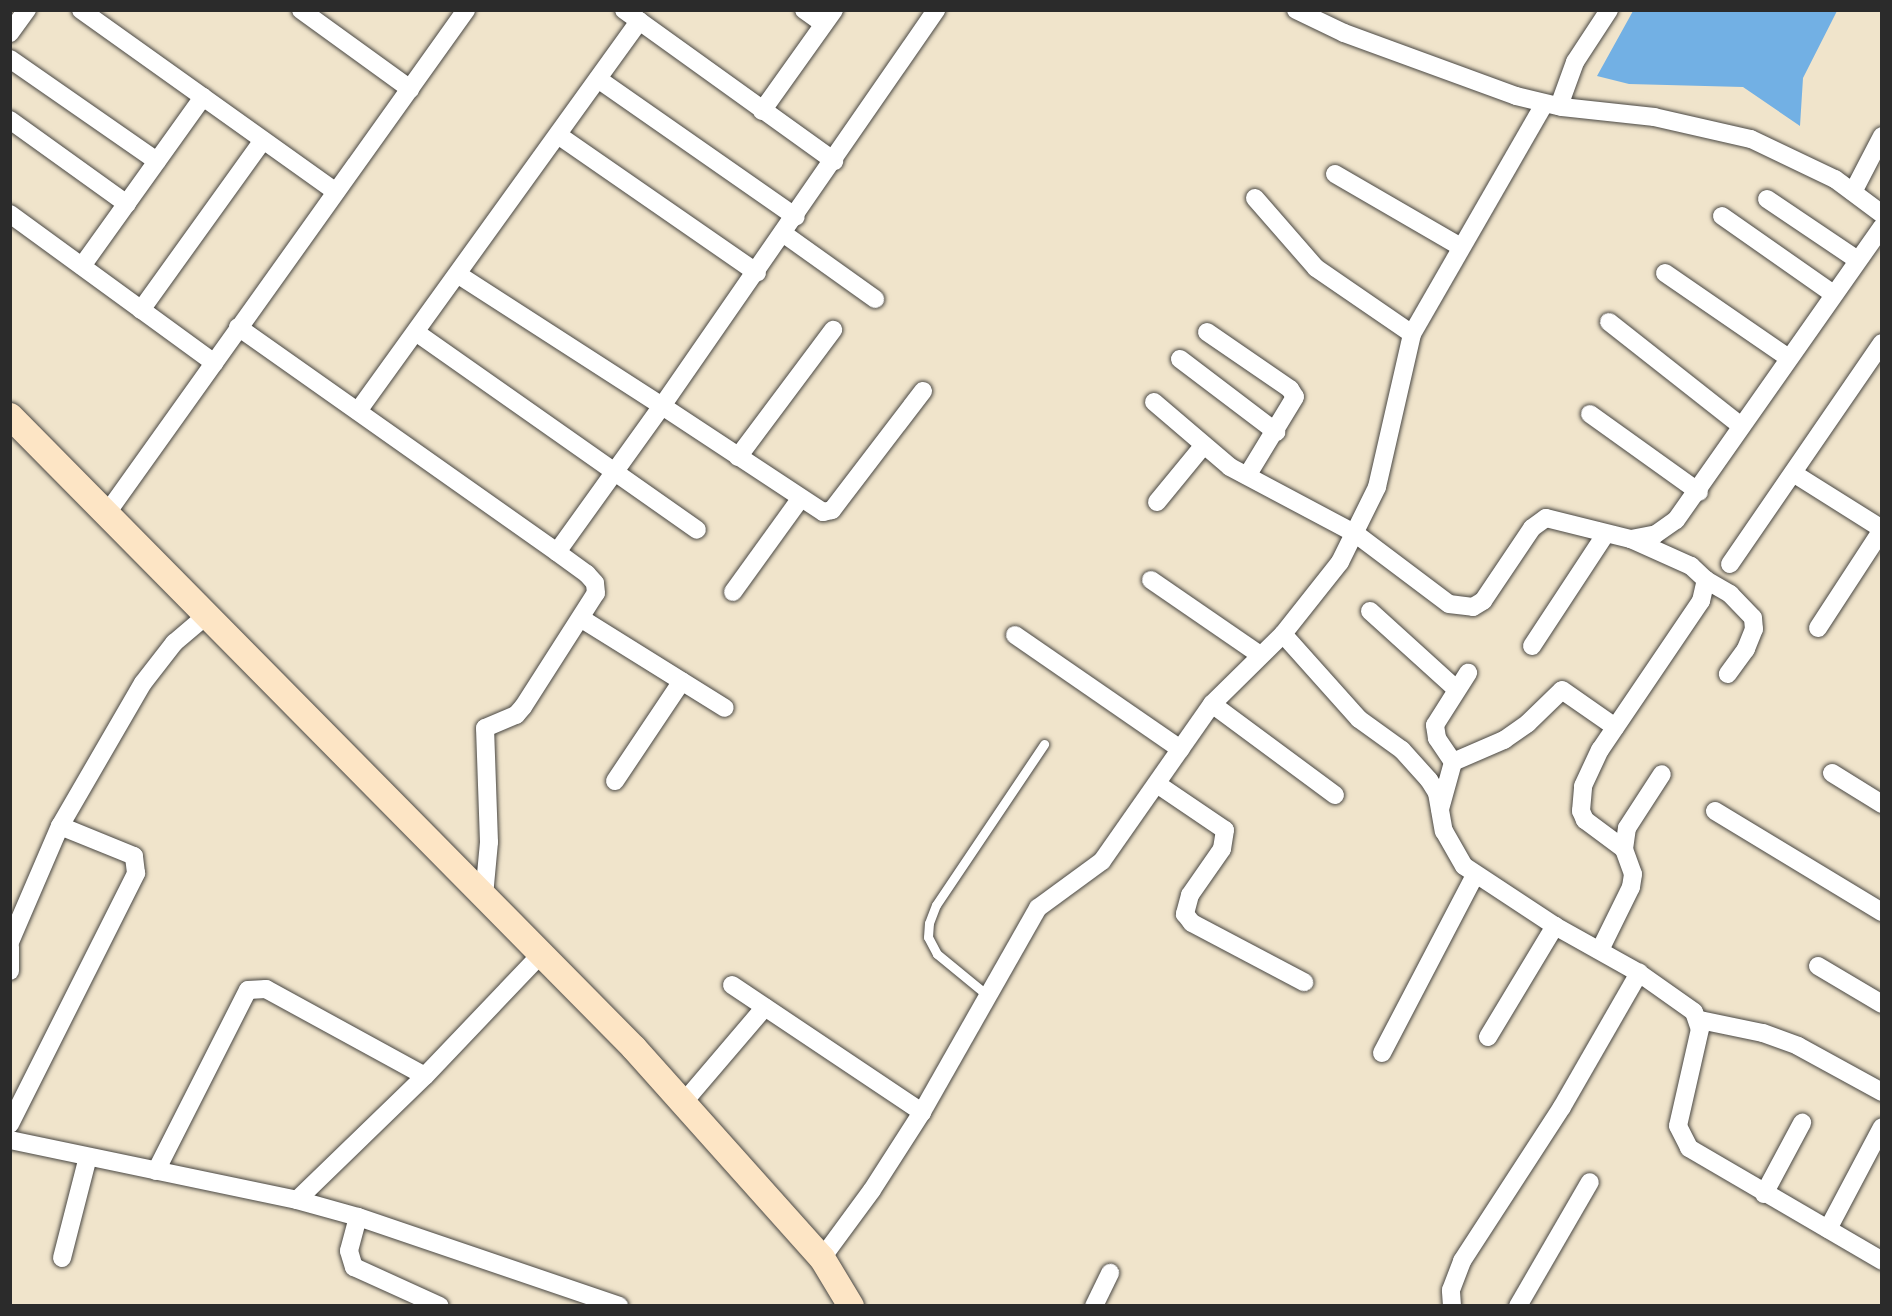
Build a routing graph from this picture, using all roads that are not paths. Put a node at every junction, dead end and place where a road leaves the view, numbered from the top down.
1 (27, 10) edge
2 (81, 10) edge
3 (301, 10) edge
4 (466, 10) edge
5 (804, 10) edge
6 (936, 10) edge
7 (1296, 10) edge
8 (1609, 10) edge
9 (632, 16) edge
10 (829, 17) edge
11 (10, 33) edge
12 (10, 58) edge
13 (598, 79) junction
14 (410, 89) junction
15 (203, 97) junction
16 (1551, 105) junction
17 (762, 111) junction
18 (10, 120) edge
19 (558, 135) junction
20 (1881, 136) edge
21 (263, 140) junction
22 (157, 161) junction
23 (834, 161) junction
24 (1335, 174) dead end
25 (336, 192) junction
26 (1853, 192) junction
27 (1255, 198) dead end
28 (1767, 199) dead end
29 (127, 204) junction
30 (10, 214) edge
31 (1881, 214) edge
32 (1722, 216) dead end
33 (796, 217) junction
34 (1881, 227) edge
35 (784, 234) junction
36 (1459, 246) junction
37 (1856, 259) junction
38 (82, 266) junction
39 (757, 273) junction
40 (1665, 273) dead end
41 (459, 276) junction
42 (1832, 293) junction
43 (875, 299) dead end
44 (141, 310) junction
45 (1609, 322) dead end
46 (238, 327) junction
47 (833, 330) dead end
48 (1207, 332) dead end
49 (417, 333) junction
50 (1412, 334) junction
51 (1881, 343) edge
52 (1787, 357) junction
53 (1180, 360) dead end
54 (214, 363) junction
55 (923, 391) dead end
56 (1154, 402) dead end
57 (662, 405) junction
58 (358, 411) junction
59 (1590, 414) dead end
60 (10, 416) edge
61 (1741, 426) junction
62 (1276, 432) junction
63 (1203, 446) junction
64 (738, 457) junction
65 (614, 472) junction
66 (1793, 473) junction
67 (1247, 476) junction
68 (1699, 492) junction
69 (800, 499) junction
70 (1157, 502) dead end
71 (107, 513) junction
72 (697, 530) dead end
73 (1881, 530) edge
74 (1356, 534) junction
75 (1605, 535) junction
76 (1631, 539) junction
77 (557, 552) junction
78 (1730, 564) dead end
79 (1151, 580) dead end
80 (1706, 580) junction
81 (733, 592) dead end
82 (1370, 611) dead end
83 (207, 615) junction
84 (582, 619) junction
85 (1818, 628) dead end
86 (1284, 634) junction
87 (1015, 635) dead end
88 (1532, 646) dead end
89 (1260, 655) junction
90 (1468, 672) dead end
91 (1728, 674) dead end
92 (682, 681) junction
93 (1456, 689) junction
94 (1212, 704) junction
95 (724, 708) dead end
96 (1615, 727) junction
97 (1044, 744) dead end
98 (1180, 749) junction
99 (1453, 762) junction
100 (1832, 773) dead end
101 (1662, 774) dead end
102 (615, 781) dead end
103 (1157, 784) junction
104 (1335, 795) dead end
105 (1881, 804) edge
106 (1440, 809) junction
107 (1715, 811) dead end
108 (60, 826) junction
109 (1624, 849) junction
110 (1474, 874) junction
111 (484, 896) junction
112 (1881, 912) edge
113 (1555, 926) junction
114 (10, 942) edge
115 (10, 947) edge
116 (1600, 950) junction
117 (541, 954) junction
118 (1818, 966) dead end
119 (10, 971) edge
120 (1638, 973) junction
121 (1304, 982) dead end
122 (732, 985) dead end
123 (987, 995) junction
124 (1881, 1004) edge
125 (765, 1007) junction
126 (1700, 1020) junction
127 (1488, 1037) dead end
128 (1382, 1053) dead end
129 (425, 1076) junction
130 (1881, 1092) edge
131 (683, 1103) junction
132 (922, 1112) junction
133 (1802, 1123) dead end
134 (10, 1124) edge
135 (1881, 1127) edge
136 (10, 1140) edge
137 (88, 1158) junction
138 (156, 1171) junction
139 (1590, 1182) dead end
140 (1764, 1194) junction
141 (297, 1200) junction
142 (358, 1216) junction
143 (1828, 1229) junction
144 (62, 1257) dead end
145 (822, 1258) junction
146 (1881, 1261) edge
147 (1110, 1273) dead end
148 (440, 1305) edge
149 (619, 1305) edge
150 (851, 1305) edge
151 (1094, 1305) edge
152 (1452, 1305) edge
153 (1518, 1305) edge

1 - 11 street
2 - 15 street
3 - 14 street
4 - 14 street
5 - 10 street
6 - 23 street
7 - 16 street
8 - 16 street
9 - 13 street
9 - 17 street
10 - 17 street
12 - 22 street
13 - 19 street
13 - 33 street
14 - 25 street
15 - 21 street
15 - 22 street
16 - 26 street
16 - 36 street
17 - 23 street
18 - 29 street
19 - 39 street
19 - 41 street
20 - 26 street
21 - 25 street
21 - 44 street
22 - 29 street
23 - 33 street
24 - 36 street
25 - 46 street
26 - 31 street
27 - 50 street
28 - 37 street
29 - 38 street
30 - 38 street
32 - 42 street
33 - 35 street
34 - 37 street
35 - 39 street
35 - 43 street
36 - 50 street
37 - 42 street
38 - 44 street
39 - 57 street
40 - 52 street
41 - 49 street
41 - 57 street
42 - 52 street
44 - 54 street
45 - 61 street
46 - 54 street
46 - 58 street
47 - 64 street
48 - 62 street
49 - 58 street
49 - 65 street
50 - 74 street
51 - 66 street
52 - 61 street
53 - 62 street
54 - 71 street
55 - 69 street
56 - 63 street
57 - 64 street
57 - 65 street
58 - 77 street
59 - 68 street
60 - 71 street
61 - 68 street
62 - 67 street
63 - 67 street
63 - 70 street
64 - 69 street
65 - 72 street
65 - 77 street
66 - 73 street
66 - 78 street
67 - 74 street
68 - 76 street
69 - 81 street
71 - 83 street
73 - 85 street
74 - 75 street
74 - 86 street
75 - 76 street
75 - 88 street
76 - 80 street
77 - 84 street
79 - 89 street
80 - 91 street
80 - 96 street
82 - 93 street
83 - 108 street
83 - 111 street
84 - 92 street
84 - 111 street
86 - 89 street
86 - 106 street
87 - 98 street
89 - 94 street
90 - 93 street
92 - 95 street
92 - 102 street
93 - 99 street
94 - 98 street
94 - 104 street
96 - 99 street
96 - 109 street
97 - 123 lane
98 - 103 street
99 - 106 street
100 - 105 street
101 - 109 street
103 - 121 street
103 - 123 street
106 - 110 street
107 - 112 street
108 - 114 street
108 - 134 street
109 - 116 street
110 - 113 street
110 - 128 street
111 - 117 street
113 - 116 street
113 - 127 street
115 - 119 street
116 - 120 street
117 - 129 street
117 - 131 street
118 - 124 street
120 - 126 street
120 - 152 street
122 - 125 street
123 - 132 street
125 - 131 street
125 - 132 street
126 - 130 street
126 - 140 street
129 - 138 street
129 - 141 street
131 - 145 street
132 - 145 street
133 - 140 street
135 - 143 street
136 - 137 street
137 - 138 street
137 - 144 street
138 - 141 street
139 - 153 street
140 - 143 street
141 - 142 street
142 - 148 street
142 - 149 street
143 - 146 street
145 - 150 street
147 - 151 street

